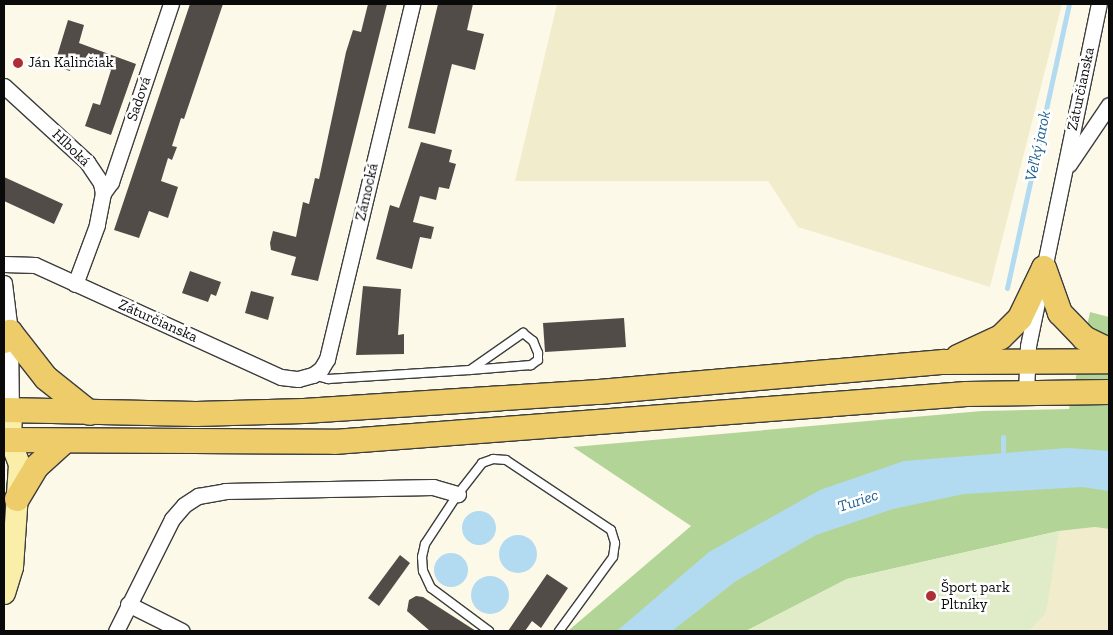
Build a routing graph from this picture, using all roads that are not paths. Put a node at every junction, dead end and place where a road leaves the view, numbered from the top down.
1 (171, 4) edge
2 (412, 4) edge
3 (1100, 4) edge
4 (4, 86) edge
5 (1109, 105) edge
6 (1064, 173) junction
7 (103, 192) junction
8 (4, 264) edge
9 (1044, 268) junction
10 (4, 283) edge
11 (75, 284) junction
12 (7, 336) edge
13 (1109, 350) edge
14 (1027, 361) junction
15 (1109, 361) edge
16 (944, 362) junction
17 (470, 370) junction
18 (313, 375) junction
19 (1026, 392) junction
20 (1109, 392) edge
21 (8, 411) edge
22 (90, 413) junction
23 (6, 443) edge
24 (63, 443) junction
25 (458, 494) junction
26 (17, 499) junction
27 (4, 593) edge
28 (128, 604) junction
29 (116, 631) edge
30 (182, 631) edge
31 (488, 631) edge
32 (558, 631) edge

1 - 7 street, Sadová
2 - 18 street, Zámocká
3 - 6 street, Záturčianska
4 - 7 street, Hlboká
5 - 6 street
6 - 9 street, Záturčianska
7 - 11 street
8 - 11 street, Záturčianska
9 - 13 main road
9 - 14 street, Záturčianska
9 - 16 main road
10 - 12 street
11 - 18 street, Záturčianska
12 - 21 street
12 - 22 main road
14 - 15 main road
14 - 16 main road
14 - 19 street, Záturčianska
16 - 22 main road
17 - 17 lane
17 - 18 lane
19 - 20 main road
19 - 24 main road
21 - 22 main road
21 - 23 street
23 - 24 main road
23 - 26 street
24 - 26 main road
25 - 28 street
25 - 31 lane
25 - 32 lane
26 - 27 street
28 - 29 street
28 - 30 street

